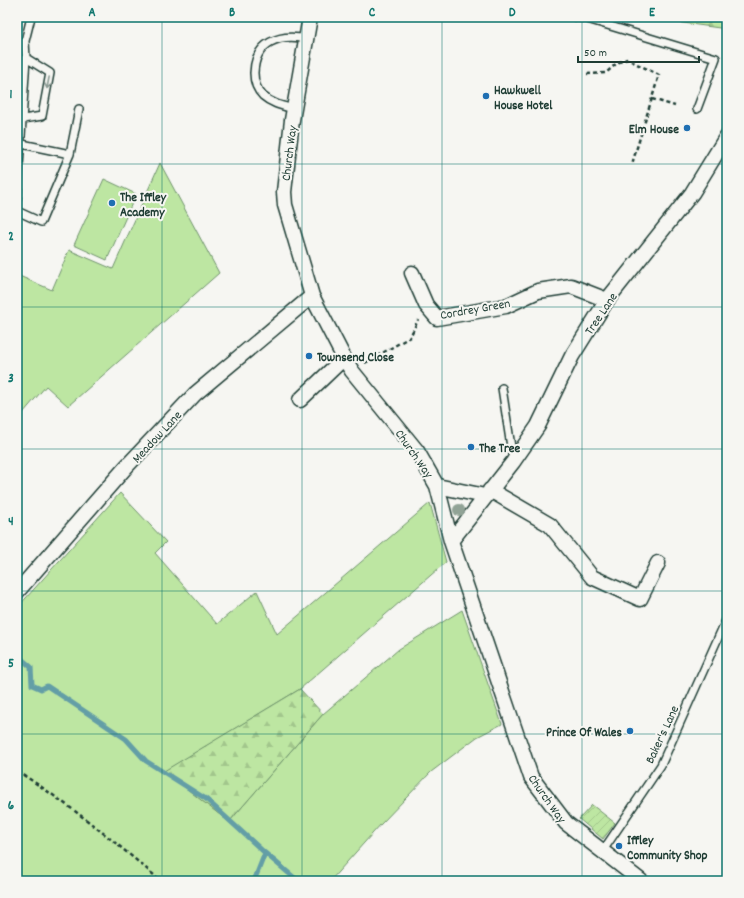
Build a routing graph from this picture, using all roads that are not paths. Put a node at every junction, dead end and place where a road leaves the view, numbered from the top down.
1 (31, 17) edge
2 (310, 17) edge
3 (439, 17) edge
4 (446, 17) edge
5 (576, 17) edge
6 (307, 39) junction
7 (26, 58) junction
8 (79, 109) dead end
9 (294, 109) junction
10 (697, 109) dead end
11 (23, 120) junction
12 (727, 136) edge
13 (22, 144) junction
14 (70, 154) junction
15 (17, 199) edge
16 (17, 211) edge
17 (412, 273) dead end
18 (312, 296) junction
19 (607, 300) junction
20 (344, 358) junction
21 (502, 388) dead end
22 (300, 400) dead end
23 (513, 462) junction
24 (437, 486) junction
25 (488, 493) junction
26 (451, 541) junction
27 (658, 563) dead end
28 (17, 592) edge
29 (727, 618) edge
30 (602, 852) junction
31 (641, 881) edge

1 - 7 lane
2 - 6 street, Church Way
3 - 4 lane
5 - 10 lane
6 - 9 street, Church Way
6 - 9 lane
7 - 11 lane
7 -> 11 lane
8 - 14 lane
9 - 18 street, Church Way
11 - 13 lane
12 - 19 street, Tree Lane
13 - 14 lane
13 - 15 lane
14 - 16 lane
17 - 19 street, Cordrey Green
18 - 20 street, Church Way
18 - 28 street, Meadow Lane
19 - 23 street, Tree Lane
20 - 22 street
20 - 24 street, Church Way
21 - 23 lane
23 - 25 street, Tree Lane
24 - 25 street
24 - 26 street, Church Way
25 - 26 street, Tree Lane
25 - 27 street
26 - 30 street, Church Way
29 - 30 lane, Baker's Lane
30 - 31 street, Church Way

